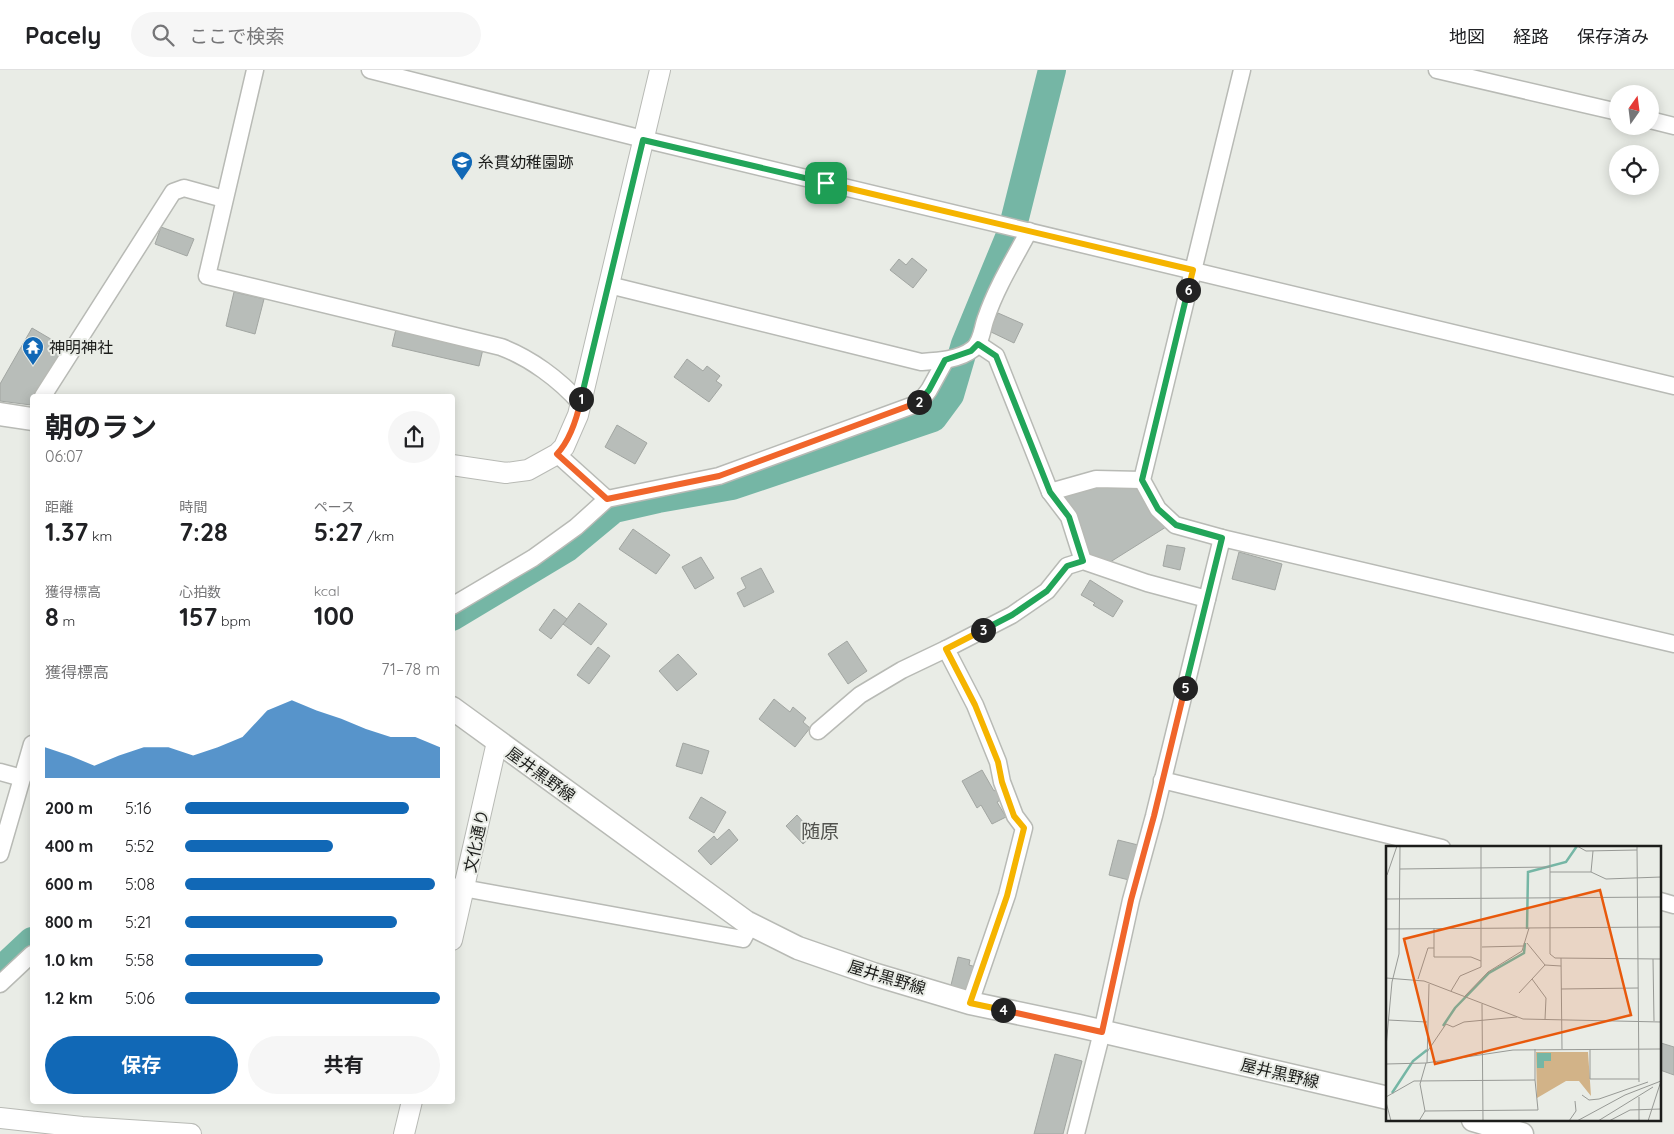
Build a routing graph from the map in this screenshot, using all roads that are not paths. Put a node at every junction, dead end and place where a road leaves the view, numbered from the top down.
1 (255, 70) edge
2 (370, 70) edge
3 (660, 70) edge
4 (1242, 70) edge
5 (1437, 70) edge
6 (1609, 110) edge
7 (1659, 122) edge
8 (1674, 126) edge
9 (643, 140) junction
10 (224, 200) junction
11 (1029, 231) junction
12 (1193, 270) junction
13 (609, 285) junction
14 (978, 344) junction
15 (945, 360) junction
16 (1674, 386) edge
17 (44, 394) edge
18 (580, 403) junction
19 (0, 414) edge
20 (30, 416) edge
21 (557, 454) junction
22 (455, 465) edge
23 (1142, 480) junction
24 (1050, 492) junction
25 (607, 499) junction
26 (1222, 538) junction
27 (1083, 561) junction
28 (1207, 599) junction
29 (455, 604) edge
30 (1674, 644) edge
31 (946, 649) junction
32 (455, 710) edge
33 (818, 731) dead end
34 (497, 742) junction
35 (30, 751) edge
36 (0, 772) edge
37 (22, 778) junction
38 (1162, 780) junction
39 (1434, 846) edge
40 (0, 854) edge
41 (459, 888) edge
42 (455, 918) edge
43 (751, 924) junction
44 (30, 956) edge
45 (0, 984) edge
46 (970, 1003) junction
47 (1102, 1032) junction
48 (1386, 1098) edge
49 (411, 1104) edge
50 (0, 1118) edge
51 (1480, 1122) edge
52 (191, 1134) edge
53 (404, 1134) edge
54 (1076, 1134) edge
55 (1522, 1134) edge

1 - 10 street
2 - 9 street
3 - 9 street
4 - 12 street
5 - 6 street
7 - 8 street
9 - 11 street
9 - 13 street
10 - 17 street
10 - 18 street
11 - 12 street
11 - 14 street
12 - 16 street
12 - 23 street
13 - 15 street
13 - 18 street
14 - 15 street
14 - 24 street
15 - 25 street
18 - 21 street
19 - 20 main road
21 - 22 street
21 - 25 street
23 - 24 street
23 - 26 street
24 - 27 street
25 - 29 street
26 - 28 street
26 - 30 street
27 - 28 street
27 - 31 street
28 - 38 street
31 - 33 street
31 - 46 street
32 - 34 main road, 屋井黒野線
34 - 41 street, 文化通り
34 - 43 main road, 屋井黒野線
35 - 37 street
36 - 37 street
37 - 40 street
38 - 39 street
38 - 47 street
41 - 42 street, 文化通り
41 - 43 street
43 - 46 main road, 屋井黒野線
44 - 45 street
46 - 47 main road, 屋井黒野線
47 - 48 main road, 屋井黒野線
47 - 54 street
49 - 53 street
50 - 52 street
51 - 55 main road

